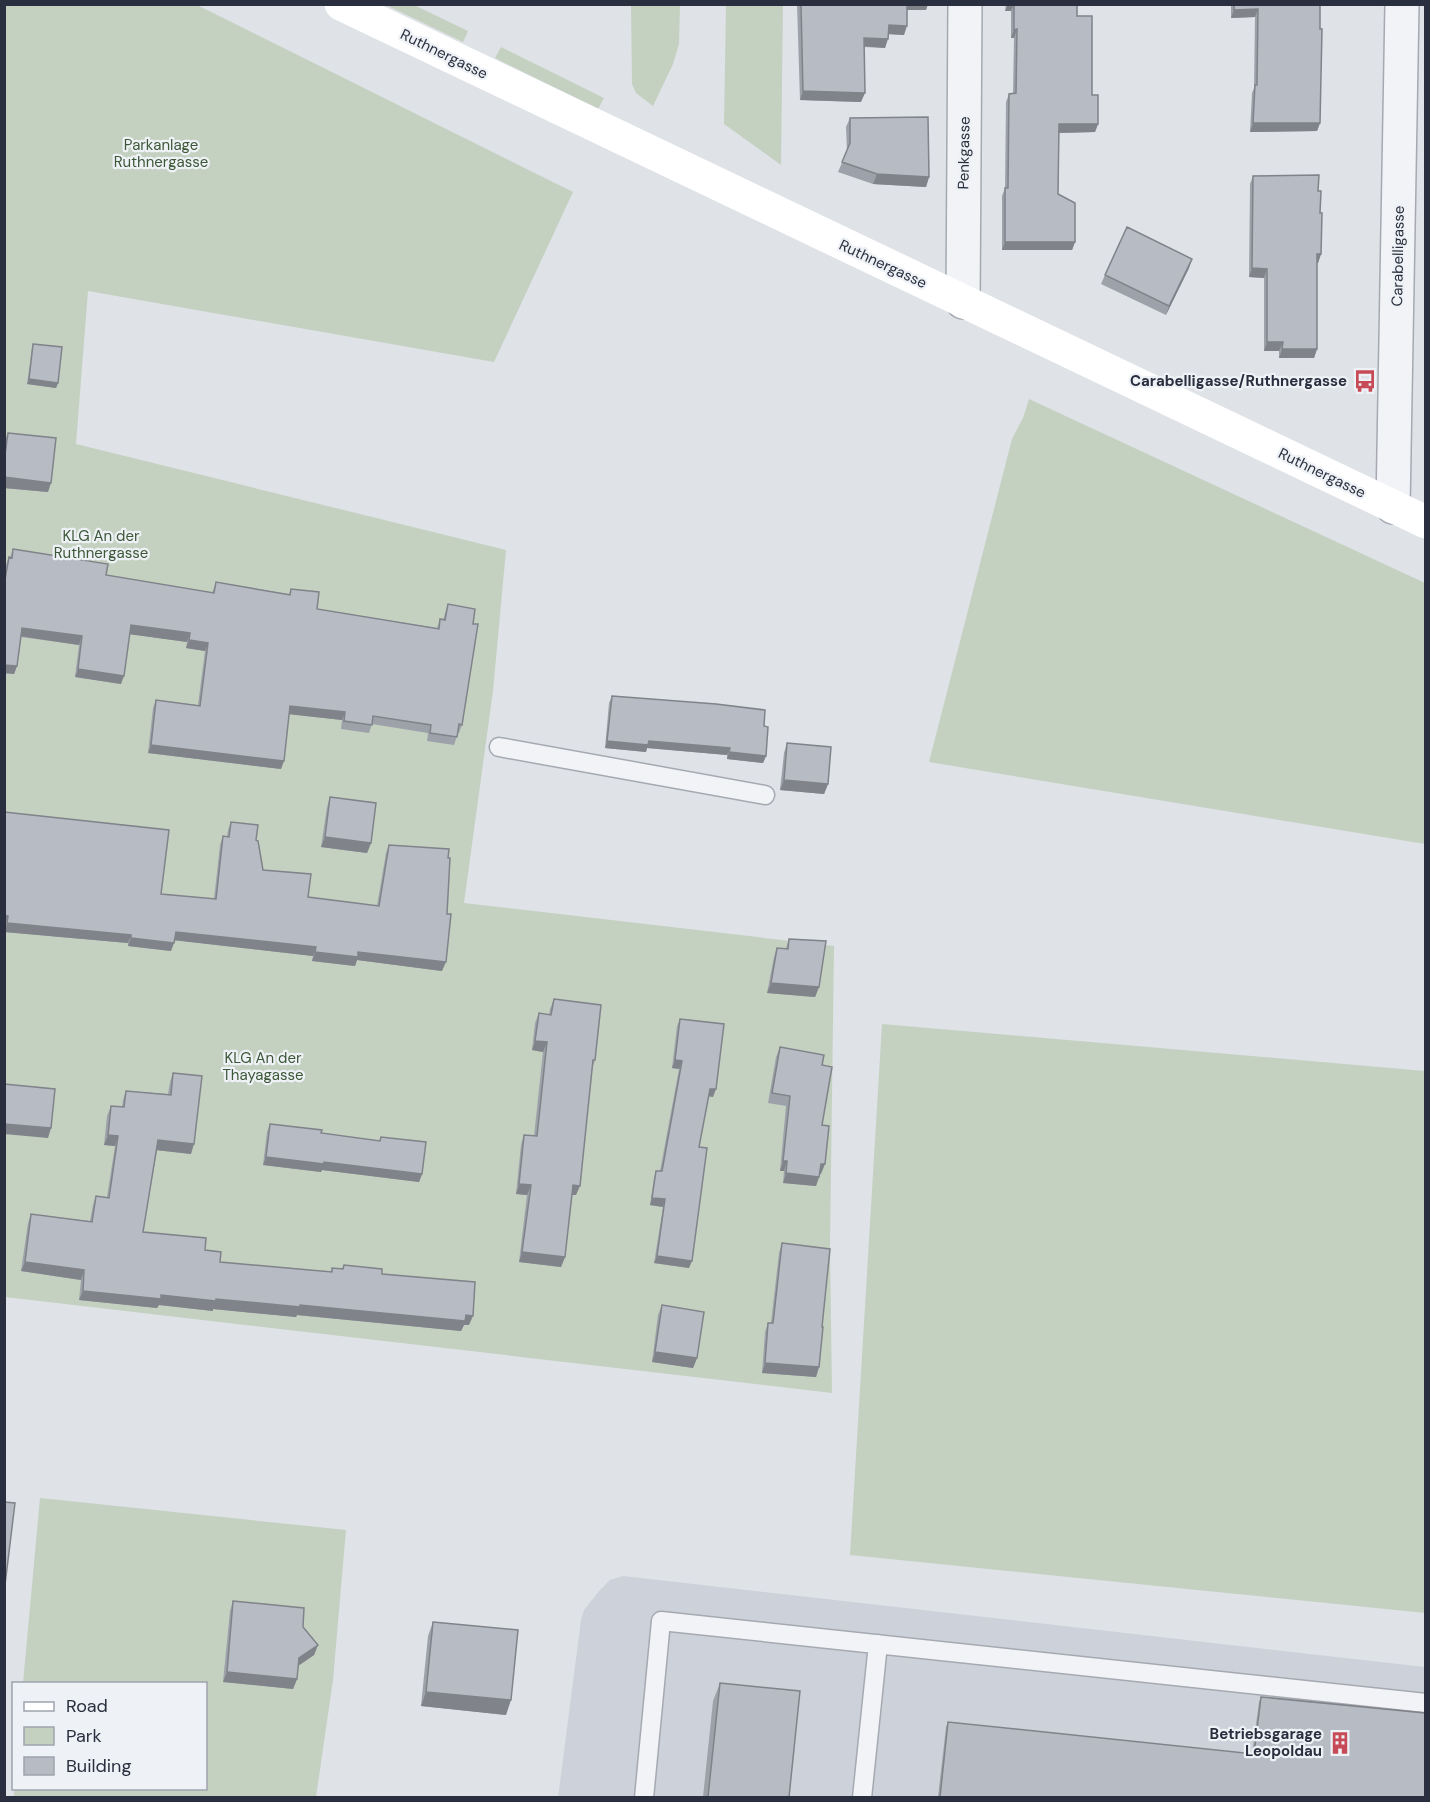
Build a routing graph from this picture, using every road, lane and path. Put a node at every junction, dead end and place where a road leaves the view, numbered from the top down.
1 (340, 4) edge
2 (965, 4) edge
3 (1402, 4) edge
4 (963, 302) junction
5 (1393, 507) junction
6 (1425, 522) edge
7 (499, 747) dead end
8 (765, 795) dead end
9 (878, 1644) junction
10 (1425, 1703) edge
11 (644, 1797) edge
12 (862, 1797) edge

1 - 4 street, Ruthnergasse
2 - 4 street, Penkgasse
3 - 5 street, Carabelligasse
4 - 5 street, Ruthnergasse
5 - 6 street, Ruthnergasse
7 - 8 lane
9 - 10 lane
9 - 11 lane
9 - 12 lane

